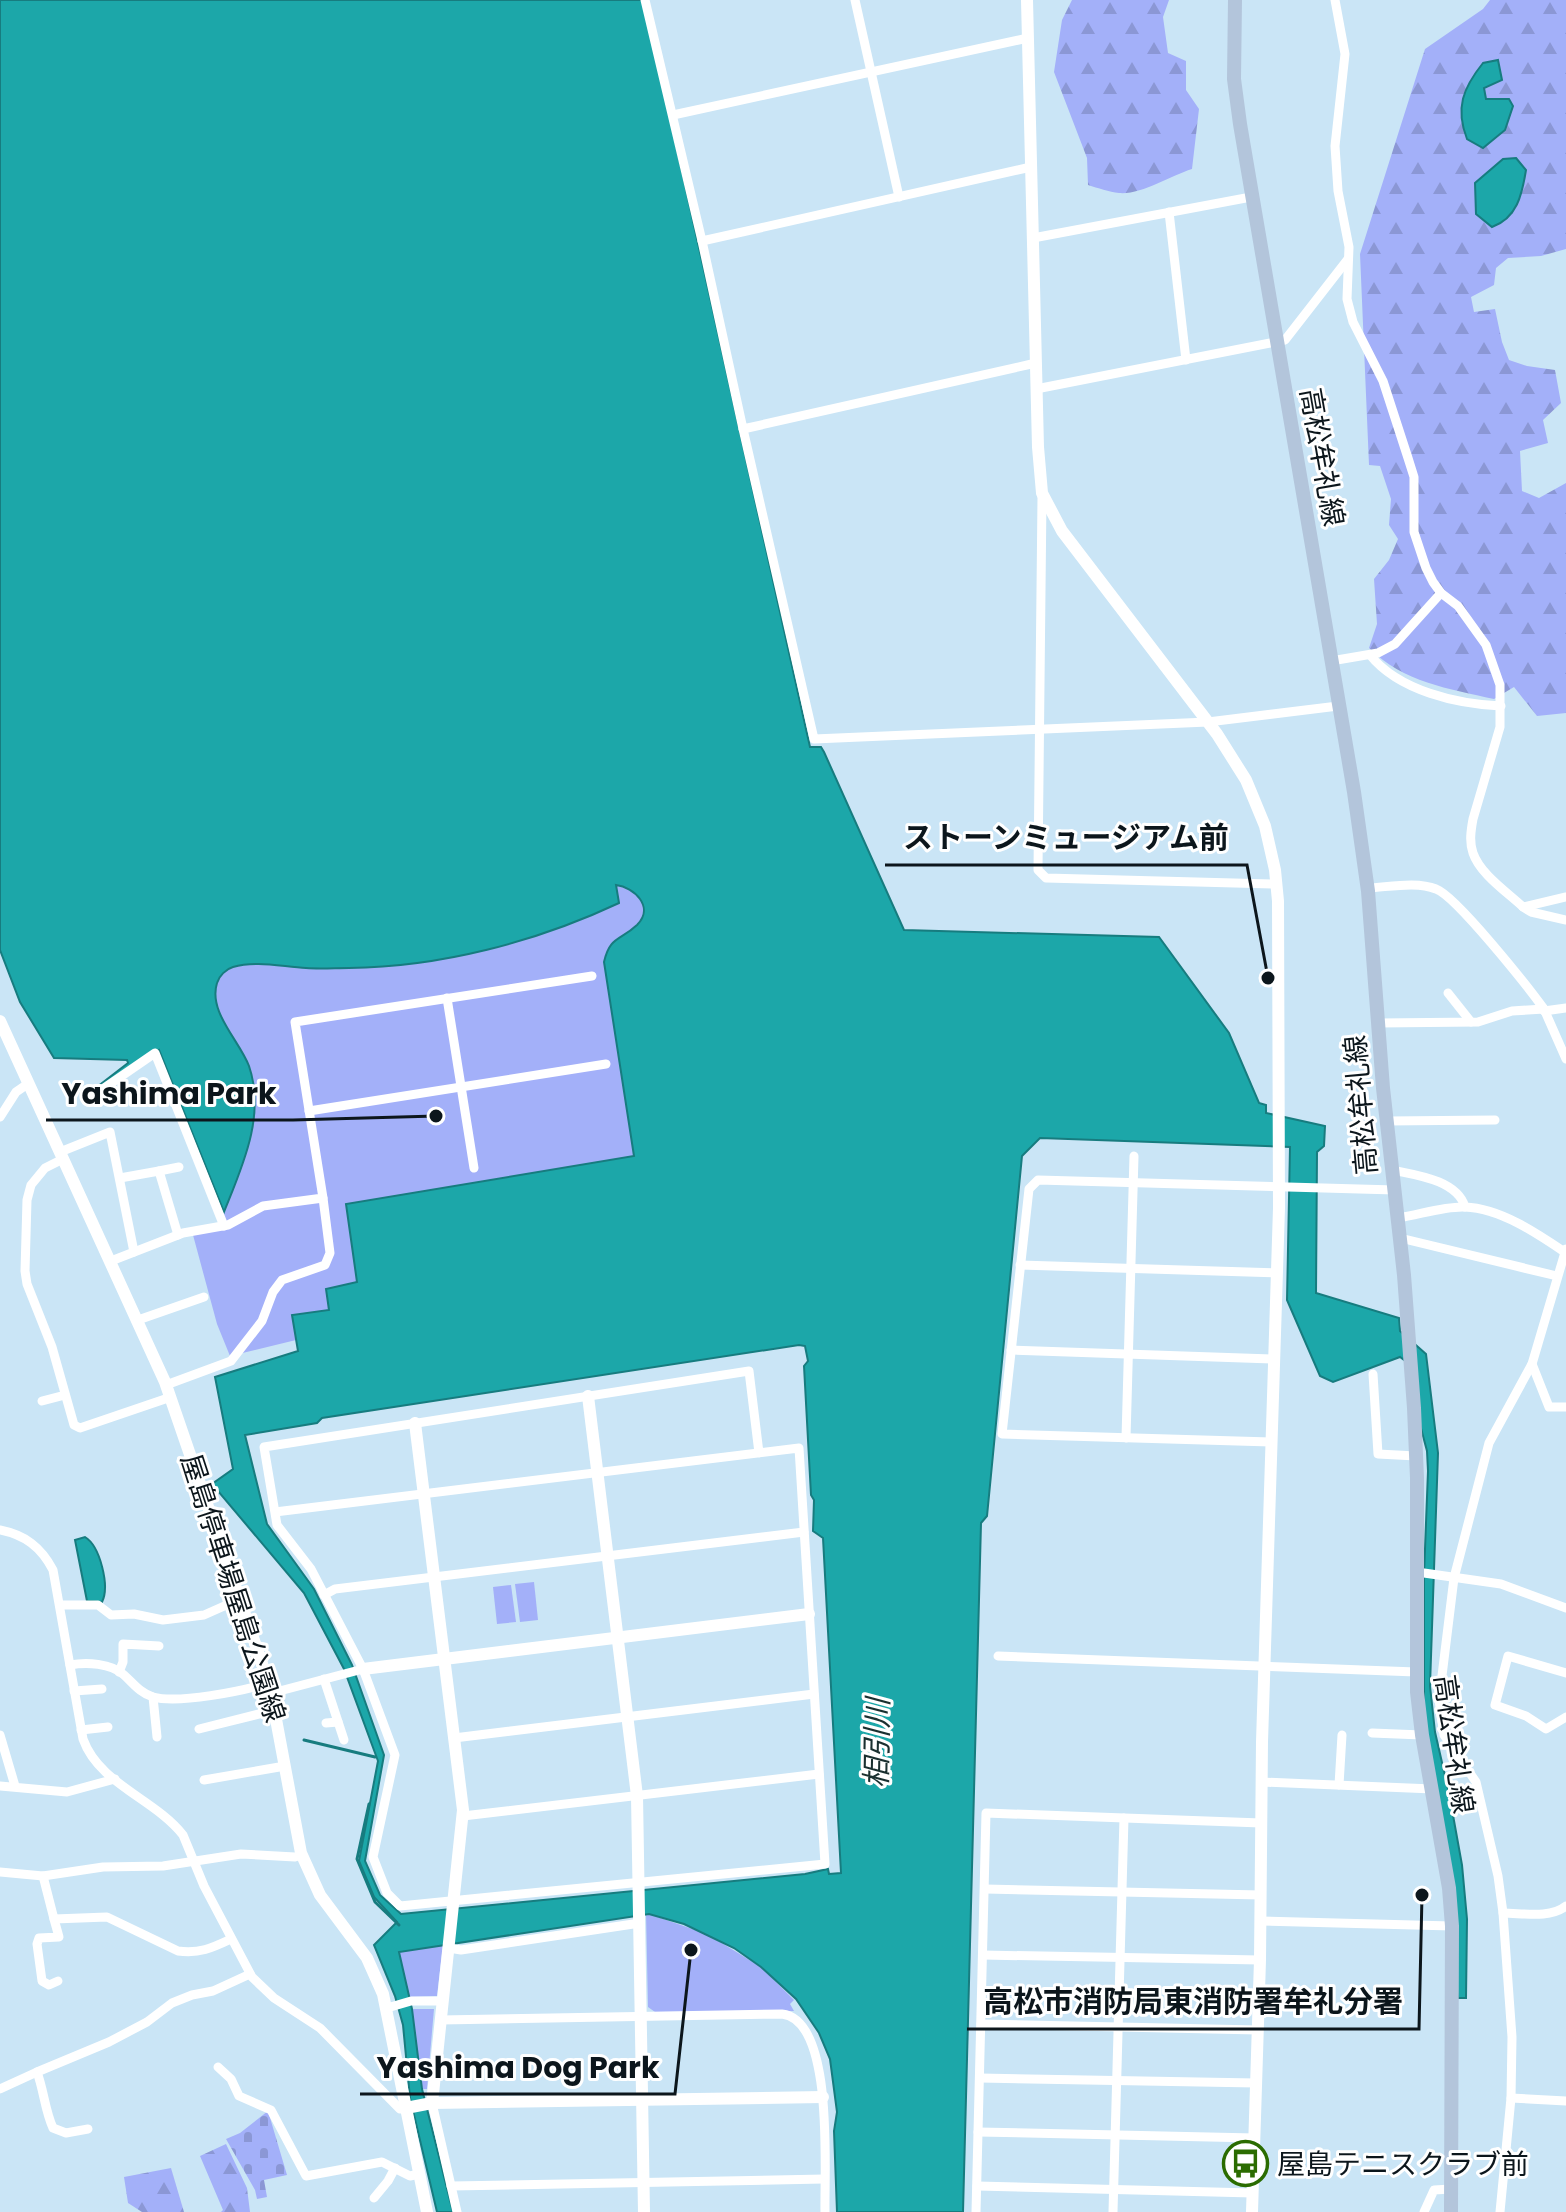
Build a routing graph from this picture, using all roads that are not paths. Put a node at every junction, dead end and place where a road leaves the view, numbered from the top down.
1 (645, 0) edge
2 (855, 0) edge
3 (1027, 0) edge
4 (1235, 0) edge
5 (1335, 0) edge
6 (1028, 38) junction
7 (871, 72) junction
8 (673, 115) junction
9 (1031, 167) junction
10 (899, 197) junction
11 (1251, 197) junction
12 (1169, 212) junction
13 (1033, 238) junction
14 (702, 241) junction
15 (1348, 259) junction
16 (1277, 341) junction
17 (1186, 360) junction
18 (1036, 363) junction
19 (1036, 389) junction
20 (743, 429) junction
21 (1042, 493) junction
22 (1441, 593) junction
23 (1370, 655) junction
24 (1331, 661) junction
25 (1338, 706) junction
26 (1501, 706) junction
27 (1208, 722) junction
28 (1040, 729) junction
29 (1276, 884) junction
30 (1368, 888) junction
31 (1566, 897) edge
32 (1523, 907) junction
33 (1566, 920) edge
34 (592, 976) dead end
35 (1448, 993) dead end
36 (447, 998) junction
37 (1566, 1008) edge
38 (1544, 1010) junction
39 (0, 1021) edge
40 (1471, 1022) junction
41 (1379, 1023) junction
42 (1566, 1059) edge
43 (606, 1064) dead end
44 (29, 1083) junction
45 (461, 1087) junction
46 (94, 1095) dead end
47 (309, 1111) junction
48 (0, 1117) edge
49 (1495, 1120) dead end
50 (1387, 1121) junction
51 (62, 1155) junction
52 (1134, 1156) dead end
53 (179, 1167) dead end
54 (474, 1168) dead end
55 (1392, 1170) junction
56 (159, 1171) junction
57 (120, 1178) junction
58 (1132, 1183) junction
59 (1283, 1188) junction
60 (1395, 1190) junction
61 (323, 1198) junction
62 (1465, 1207) junction
63 (1398, 1218) junction
64 (224, 1226) junction
65 (178, 1235) junction
66 (1400, 1238) junction
67 (1565, 1251) edge
68 (134, 1252) junction
69 (111, 1261) junction
70 (1020, 1265) junction
71 (1130, 1269) junction
72 (1277, 1273) junction
73 (1557, 1276) junction
74 (204, 1297) dead end
75 (138, 1320) junction
76 (1011, 1350) junction
77 (1128, 1354) junction
78 (1274, 1359) junction
79 (1532, 1364) junction
80 (1373, 1374) dead end
81 (168, 1391) junction
82 (65, 1395) junction
83 (588, 1396) junction
84 (42, 1401) dead end
85 (1566, 1407) edge
86 (415, 1423) junction
87 (1126, 1438) junction
88 (1271, 1442) junction
89 (759, 1453) junction
90 (1416, 1456) junction
91 (598, 1473) junction
92 (424, 1494) junction
93 (275, 1512) junction
94 (0, 1530) edge
95 (804, 1532) junction
96 (608, 1556) junction
97 (1417, 1572) junction
98 (434, 1577) junction
99 (1454, 1578) junction
100 (324, 1595) junction
101 (240, 1599) junction
102 (60, 1605) junction
103 (1566, 1608) edge
104 (809, 1614) junction
105 (618, 1638) junction
106 (159, 1646) dead end
107 (998, 1656) dead end
108 (445, 1659) junction
109 (70, 1665) junction
110 (1265, 1665) junction
111 (359, 1670) junction
112 (119, 1672) junction
113 (1416, 1672) junction
114 (1566, 1673) edge
115 (324, 1679) junction
116 (270, 1688) junction
117 (102, 1689) dead end
118 (74, 1691) junction
119 (814, 1694) junction
120 (153, 1697) junction
121 (275, 1710) junction
122 (628, 1717) junction
123 (1566, 1717) edge
124 (338, 1722) junction
125 (326, 1723) dead end
126 (108, 1727) dead end
127 (199, 1729) dead end
128 (81, 1730) junction
129 (1372, 1733) dead end
130 (0, 1735) edge
131 (1342, 1735) dead end
132 (1422, 1735) junction
133 (157, 1737) dead end
134 (454, 1738) junction
135 (344, 1740) dead end
136 (285, 1766) junction
137 (819, 1774) junction
138 (115, 1779) junction
139 (204, 1780) dead end
140 (1262, 1782) junction
141 (1339, 1785) junction
142 (0, 1786) edge
143 (15, 1786) junction
144 (1433, 1789) junction
145 (637, 1796) junction
146 (463, 1816) junction
147 (1124, 1818) junction
148 (1261, 1823) junction
149 (302, 1855) junction
150 (196, 1861) junction
151 (0, 1872) edge
152 (43, 1876) junction
153 (639, 1885) junction
154 (985, 1889) junction
155 (1120, 1892) junction
156 (1261, 1895) junction
157 (454, 1904) junction
158 (1566, 1906) edge
159 (1503, 1913) junction
160 (54, 1919) junction
161 (640, 1920) junction
162 (1260, 1921) junction
163 (1452, 1926) junction
164 (231, 1939) junction
165 (449, 1946) junction
166 (983, 1955) junction
167 (1119, 1958) junction
168 (1260, 1960) junction
169 (250, 1974) junction
170 (58, 1981) dead end
171 (443, 2001) junction
172 (392, 2007) junction
173 (641, 2016) junction
174 (441, 2020) junction
175 (981, 2024) junction
176 (1118, 2027) junction
177 (1258, 2030) junction
178 (218, 2067) dead end
179 (37, 2072) junction
180 (980, 2078) junction
181 (1116, 2080) junction
182 (1256, 2083) junction
183 (0, 2089) edge
184 (823, 2097) junction
185 (1511, 2098) junction
186 (643, 2100) junction
187 (1566, 2101) edge
188 (432, 2103) junction
189 (406, 2108) junction
190 (88, 2129) dead end
191 (978, 2132) junction
192 (1115, 2135) junction
193 (1255, 2138) junction
194 (395, 2168) junction
195 (419, 2174) junction
196 (824, 2179) junction
197 (644, 2181) junction
198 (451, 2186) junction
199 (977, 2186) junction
200 (1113, 2189) junction
201 (1451, 2189) junction
202 (1253, 2193) junction
203 (374, 2198) dead end
204 (427, 2212) edge
205 (457, 2212) edge
206 (644, 2212) edge
207 (825, 2212) edge
208 (976, 2212) edge
209 (1113, 2212) edge
210 (1252, 2212) edge
211 (1424, 2212) edge
212 (1451, 2212) edge
213 (1500, 2212) edge

1 - 8 street
2 - 7 street
3 - 6 street
4 - 11 main road, 高松牟礼線
5 - 15 street
6 - 7 street
6 - 9 street
7 - 8 street
7 - 10 street
8 - 14 street
9 - 10 street
9 - 13 street
10 - 14 street
11 - 12 street
11 - 16 main road, 高松牟礼線
12 - 13 street
12 - 17 street
13 - 18 street
14 - 20 street
15 - 16 street
15 - 22 street
16 - 17 street
16 - 24 main road, 高松牟礼線
17 - 19 street
18 - 19 street
18 - 20 street
19 - 21 street
20 - 28 street
21 - 27 street
21 - 28 street
22 - 23 street
22 - 26 street
23 - 24 street
23 - 26 street
24 - 25 main road, 高松牟礼線
25 - 27 street
25 - 30 main road, 高松牟礼線
26 - 32 street
27 - 28 street
27 - 29 street
28 - 29 street
29 - 59 street
30 - 38 street
30 - 41 main road, 高松牟礼線
31 - 32 street
32 - 33 street
34 - 36 street
35 - 40 street
36 - 45 street
36 - 47 street
37 - 38 street
38 - 40 street
38 - 42 street
39 - 44 street, 屋島停車場屋島公園線
40 - 41 street
41 - 50 main road, 高松牟礼線
43 - 45 street
44 - 48 street
44 - 51 street, 屋島停車場屋島公園線
45 - 47 street
45 - 54 street
46 - 64 street
47 - 61 street
49 - 50 street
50 - 55 main road, 高松牟礼線
51 - 57 street
51 - 69 street, 屋島停車場屋島公園線
51 - 82 street
52 - 58 street
53 - 56 street
55 - 60 main road, 高松牟礼線
55 - 62 street
56 - 57 street
56 - 65 street
57 - 68 street
58 - 59 street
58 - 70 street
58 - 71 street
59 - 60 street
59 - 72 street
60 - 63 main road, 高松牟礼線
61 - 64 street
61 - 81 street
62 - 63 street
62 - 67 street
63 - 66 main road, 高松牟礼線
64 - 65 street
65 - 68 street
66 - 73 street
66 - 90 main road, 高松牟礼線
67 - 73 street
68 - 69 street
69 - 75 street, 屋島停車場屋島公園線
70 - 71 street
70 - 76 street
71 - 72 street
71 - 77 street
72 - 78 street
73 - 79 street
74 - 75 street
75 - 81 street, 屋島停車場屋島公園線
76 - 77 street
76 - 87 street
77 - 78 street
77 - 87 street
78 - 88 street
79 - 85 street
79 - 99 street
80 - 90 street
81 - 82 street
81 - 101 street, 屋島停車場屋島公園線
82 - 84 street
83 - 86 street
83 - 89 street
83 - 91 street
86 - 92 street
86 - 93 street
87 - 88 street
88 - 110 street
89 - 91 street
89 - 95 street
90 - 97 main road, 高松牟礼線
91 - 92 street
91 - 96 street
92 - 93 street
92 - 98 street
93 - 100 street
94 - 102 street
95 - 96 street
95 - 104 street
96 - 98 street
96 - 105 street
97 - 99 street
97 - 113 main road, 高松牟礼線
98 - 100 street
98 - 108 street
99 - 103 street
99 - 159 street
100 - 111 street
101 - 102 street
101 - 116 street, 屋島停車場屋島公園線
102 - 109 street
104 - 105 street
104 - 119 street
105 - 108 street
105 - 122 street
106 - 112 street
107 - 110 street
108 - 111 street
108 - 134 street
109 - 112 street
109 - 118 street
110 - 113 street
110 - 140 street
111 - 115 street
111 - 157 street
112 - 120 street
113 - 132 main road, 高松牟礼線
114 - 123 street
115 - 116 street
115 - 124 street
116 - 120 street
116 - 121 street, 屋島停車場屋島公園線
117 - 118 street
118 - 128 street
119 - 122 street
119 - 137 street
120 - 133 street
121 - 127 street
121 - 136 street, 屋島停車場屋島公園線
122 - 134 street
122 - 145 street
124 - 125 street
124 - 135 street
126 - 128 street
128 - 138 street
129 - 132 street
130 - 143 street
131 - 141 street
132 - 144 main road, 高松牟礼線
134 - 146 street
136 - 139 street
136 - 149 street, 屋島停車場屋島公園線
137 - 145 street
137 - 153 street
138 - 143 street
138 - 150 street
140 - 141 street
140 - 148 street
141 - 144 street
142 - 143 street
144 - 163 main road, 高松牟礼線
145 - 146 street
145 - 153 street
146 - 157 street
147 - 148 street
147 - 154 street
147 - 155 street
148 - 156 street
149 - 150 street
149 - 172 street, 屋島停車場屋島公園線
150 - 152 street
150 - 164 street
151 - 152 street
152 - 160 street
153 - 157 street
153 - 161 street
154 - 155 street
154 - 166 street
155 - 156 street
155 - 167 street
156 - 162 street
157 - 165 street
158 - 159 street
159 - 185 street
160 - 164 street
160 - 170 street
161 - 165 street
161 - 173 street
162 - 163 street
162 - 168 street
163 - 201 main road, 高松牟礼線
164 - 169 street
165 - 171 street
166 - 167 street
166 - 175 street
167 - 168 street
167 - 176 street
168 - 177 street
169 - 179 street
169 - 189 street
171 - 172 street
171 - 174 street
172 - 189 street, 屋島停車場屋島公園線
173 - 174 street
173 - 184 street
173 - 186 street
174 - 188 street
175 - 176 street
175 - 180 street
176 - 177 street
176 - 181 street
177 - 182 street
178 - 194 street
179 - 183 street
179 - 190 street
180 - 181 street
180 - 191 street
181 - 182 street
181 - 192 street
182 - 193 street
184 - 186 street
184 - 196 street
185 - 187 street
185 - 213 street
186 - 188 street
186 - 197 street
188 - 189 street
188 - 198 street
189 - 195 street, 屋島停車場屋島公園線
191 - 192 street
191 - 199 street
192 - 193 street
192 - 200 street
193 - 202 street
194 - 195 street
194 - 203 street
195 - 204 street, 屋島停車場屋島公園線
196 - 197 street
196 - 207 street
197 - 198 street
197 - 206 street
198 - 205 street
199 - 200 street
199 - 208 street
200 - 202 street
200 - 209 street
201 - 211 street
201 - 212 main road, 高松牟礼線
202 - 210 street

